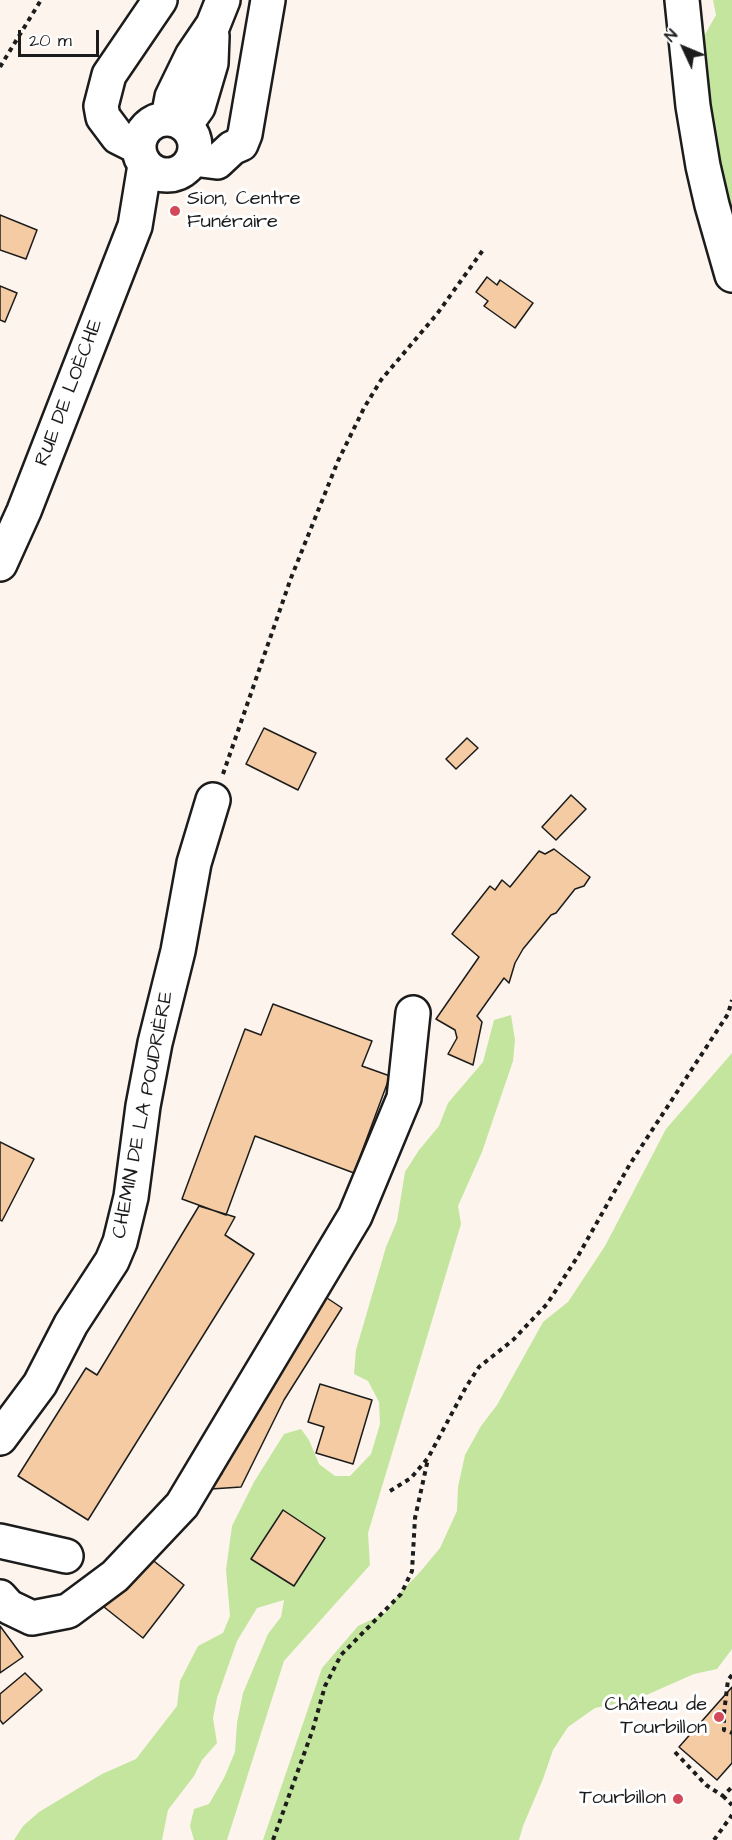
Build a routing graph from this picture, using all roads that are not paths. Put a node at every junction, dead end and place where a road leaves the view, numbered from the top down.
1 (160, 0) edge
2 (268, 0) edge
3 (682, 0) edge
4 (218, 13) edge
5 (168, 143) junction
6 (732, 275) edge
7 (0, 564) edge
8 (213, 800) road end
9 (413, 1013) dead end
10 (0, 1438) edge
11 (0, 1541) edge
12 (66, 1556) dead end
13 (0, 1596) edge

1 - 5 street
2 - 5 street
3 - 6 street
4 - 5 street, RUE DE LOÈCHE
5 - 7 street, RUE DE LOÈCHE
8 - 10 street, CHEMIN DE LA POUDRIÈRE
9 - 13 street
11 - 12 street

